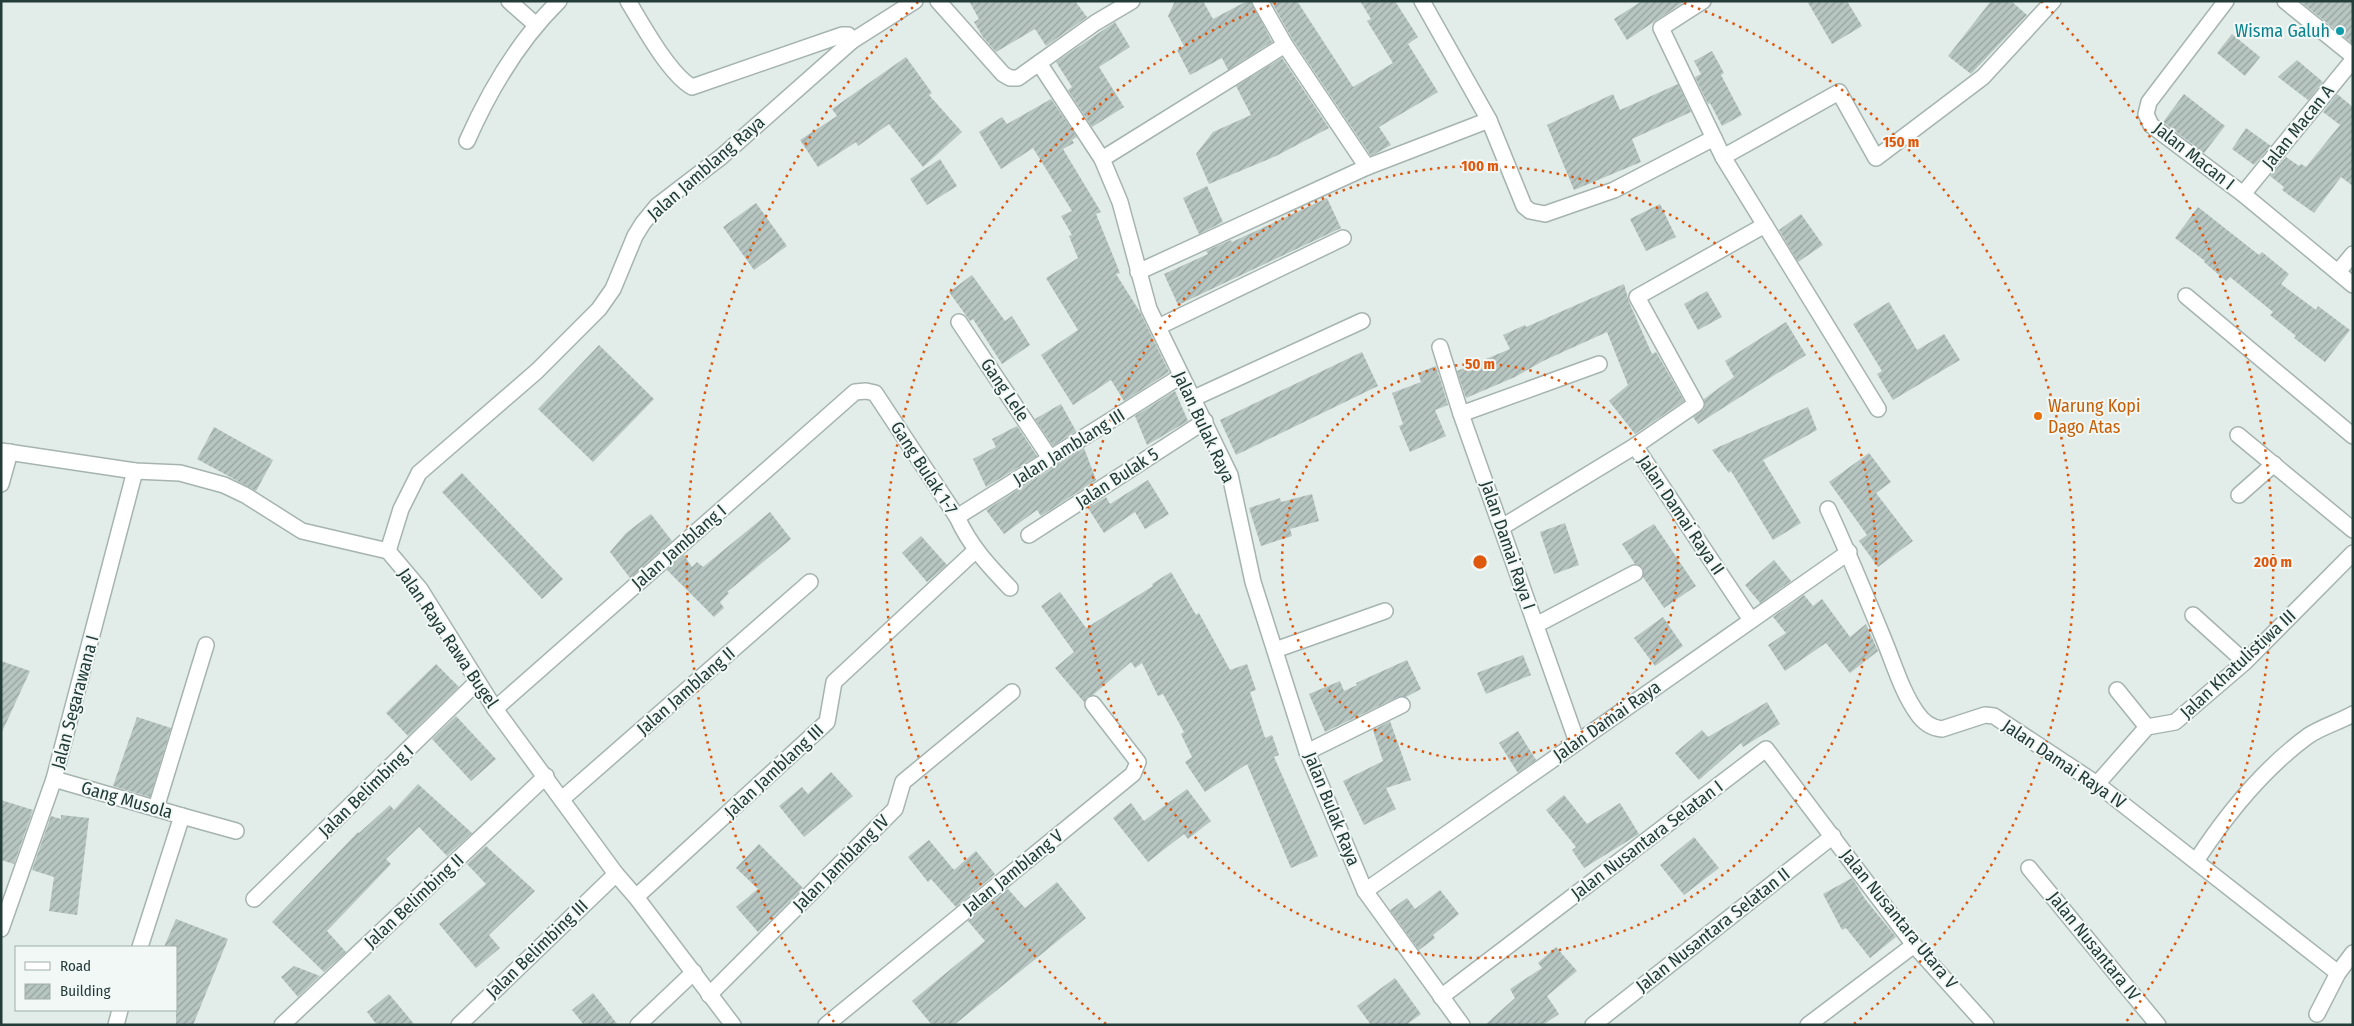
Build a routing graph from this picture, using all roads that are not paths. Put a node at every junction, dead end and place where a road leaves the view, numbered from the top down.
1 (509, 1) edge
2 (559, 1) edge
3 (628, 1) edge
4 (915, 1) edge
5 (938, 1) edge
6 (1132, 1) edge
7 (1260, 1) edge
8 (1422, 1) edge
9 (1704, 1) edge
10 (2226, 1) edge
11 (2284, 1) edge
12 (2049, 3) edge
13 (535, 24) junction
14 (852, 41) junction
15 (1285, 45) junction
16 (2353, 58) edge
17 (1039, 63) junction
18 (1489, 120) junction
19 (1714, 138) junction
20 (467, 141) dead end
21 (1723, 158) junction
22 (1102, 159) junction
23 (1367, 168) junction
24 (2244, 194) junction
25 (1765, 225) junction
26 (1343, 238) dead end
27 (2353, 254) edge
28 (1138, 272) junction
29 (2338, 272) junction
30 (2353, 285) edge
31 (2186, 296) dead end
32 (1362, 321) dead end
33 (959, 322) dead end
34 (1158, 327) junction
35 (1440, 347) dead end
36 (1599, 364) dead end
37 (1180, 376) junction
38 (866, 390) joint
39 (1194, 398) junction
40 (1878, 409) dead end
41 (1462, 414) junction
42 (1205, 421) junction
43 (2238, 435) dead end
44 (2353, 436) edge
45 (1635, 446) junction
46 (5, 451) edge
47 (1050, 458) junction
48 (2274, 464) junction
49 (135, 471) junction
50 (1, 484) edge
51 (2239, 495) dead end
52 (1828, 509) dead end
53 (957, 517) junction
54 (1502, 527) junction
55 (2353, 530) edge
56 (1030, 535) dead end
57 (976, 550) junction
58 (388, 551) junction
59 (1849, 552) junction
60 (2353, 553) edge
61 (1635, 573) dead end
62 (810, 582) dead end
63 (1010, 588) dead end
64 (1385, 611) dead end
65 (2193, 615) dead end
66 (1751, 620) junction
67 (1536, 625) junction
68 (206, 645) dead end
69 (1275, 650) junction
70 (2245, 662) junction
71 (478, 682) junction
72 (2117, 690) dead end
73 (1012, 692) dead end
74 (1093, 704) dead end
75 (1402, 705) dead end
76 (495, 708) junction
77 (2353, 714) edge
78 (2147, 727) junction
79 (1577, 742) junction
80 (1307, 752) junction
81 (546, 776) junction
82 (54, 779) junction
83 (2098, 784) junction
84 (562, 799) junction
85 (156, 808) junction
86 (182, 816) junction
87 (236, 831) dead end
88 (1833, 836) junction
89 (2196, 861) junction
90 (2029, 868) dead end
91 (616, 874) junction
92 (1365, 891) junction
93 (636, 897) junction
94 (254, 899) dead end
95 (3, 922) edge
96 (1914, 945) junction
97 (140, 946) edge
98 (2353, 953) edge
99 (694, 972) junction
100 (2338, 973) junction
101 (709, 995) junction
102 (1442, 997) junction
103 (120, 1011) edge
104 (2317, 1014) dead end
105 (116, 1025) edge
106 (282, 1025) edge
107 (459, 1025) edge
108 (638, 1025) edge
109 (733, 1025) edge
110 (826, 1025) edge
111 (1462, 1025) edge
112 (1593, 1025) edge
113 (1808, 1025) edge
114 (1986, 1025) edge
115 (2158, 1025) edge

1 - 13 street
2 - 13 street
3 - 14 street
4 - 14 street, Jalan Jamblang Raya
5 - 17 street
6 - 17 street
7 - 15 street
8 - 18 street
9 - 19 street
10 - 24 street, Jalan Macan I
11 - 16 street
12 - 21 street
13 - 20 street
14 - 58 street, Jalan Jamblang Raya
15 - 22 street
15 - 23 street
16 - 24 street, Jalan Macan A
17 - 22 street, Jalan Bulak Raya
18 - 19 street
18 - 23 street
19 - 21 street
21 - 25 street
22 - 28 street, Jalan Bulak Raya
23 - 28 street
24 - 29 street, Jalan Macan I
25 - 40 street
25 - 45 street, Jalan Damai Raya II
26 - 34 street
27 - 29 street
28 - 34 street, Jalan Bulak Raya
29 - 30 street, Jalan Macan I
31 - 44 street
32 - 39 street
33 - 47 street, Gang Lele
34 - 37 street, Jalan Bulak Raya
35 - 41 street, Jalan Damai Raya I
36 - 41 street
37 - 39 street, Jalan Bulak Raya
37 - 47 street, Jalan Jamblang III
38 - 53 street, Gang Bulak 1-7
38 - 76 street, Jalan Jamblang I
39 - 42 street, Jalan Bulak Raya
41 - 54 street, Jalan Damai Raya I
42 - 56 street, Jalan Bulak 5
42 - 69 street, Jalan Bulak Raya
43 - 48 street
45 - 54 street
45 - 66 street, Jalan Damai Raya II
46 - 49 street, Jalan Raya Rawa Bugel
46 - 50 street
47 - 53 street, Jalan Jamblang III
48 - 51 street
48 - 55 street
49 - 58 street, Jalan Raya Rawa Bugel
49 - 82 street, Jalan Segarawana I
52 - 59 street, Jalan Damai Raya IV
53 - 57 street, Gang Bulak 1-7
54 - 67 street, Jalan Damai Raya I
57 - 63 street, Gang Bulak 1-7
57 - 93 street, Jalan Jamblang III
58 - 71 street, Jalan Raya Rawa Bugel
59 - 66 street, Jalan Damai Raya
59 - 83 street, Jalan Damai Raya IV
60 - 70 street, Jalan Khatulistiwa III
61 - 67 street
62 - 84 street, Jalan Jamblang II
64 - 69 street
65 - 70 street
66 - 79 street, Jalan Damai Raya
67 - 79 street, Jalan Damai Raya I
68 - 85 street
69 - 80 street, Jalan Bulak Raya
70 - 78 street, Jalan Khatulistiwa III
71 - 76 street, Jalan Raya Rawa Bugel
71 - 94 street, Jalan Belimbing I
72 - 78 street
73 - 101 street, Jalan Jamblang IV
74 - 110 street, Jalan Jamblang V
75 - 80 street
76 - 81 street, Jalan Raya Rawa Bugel
77 - 89 street
78 - 83 street
79 - 92 street, Jalan Damai Raya
80 - 92 street, Jalan Bulak Raya
81 - 84 street, Jalan Raya Rawa Bugel
81 - 106 street, Jalan Belimbing II
82 - 85 street, Gang Musola
82 - 95 street, Jalan Segarawana I
83 - 89 street, Jalan Damai Raya IV
84 - 91 street, Jalan Raya Rawa Bugel
85 - 86 street, Gang Musola
86 - 87 street
86 - 97 street, Gang Musola
88 - 96 street, Jalan Nusantara Utara V
88 - 102 street, Jalan Nusantara Selatan I
88 - 112 street, Jalan Nusantara Selatan II
89 - 100 street, Jalan Damai Raya IV
90 - 115 street, Jalan Nusantara IV
91 - 93 street, Jalan Raya Rawa Bugel
91 - 107 street, Jalan Belimbing III
92 - 102 street, Jalan Bulak Raya
93 - 99 street, Jalan Raya Rawa Bugel
96 - 113 street
96 - 114 street, Jalan Nusantara Utara V
98 - 100 street
99 - 101 street, Jalan Raya Rawa Bugel
99 - 108 street
100 - 104 street
101 - 109 street, Jalan Raya Rawa Bugel
102 - 111 street, Jalan Bulak Raya
103 - 105 street

